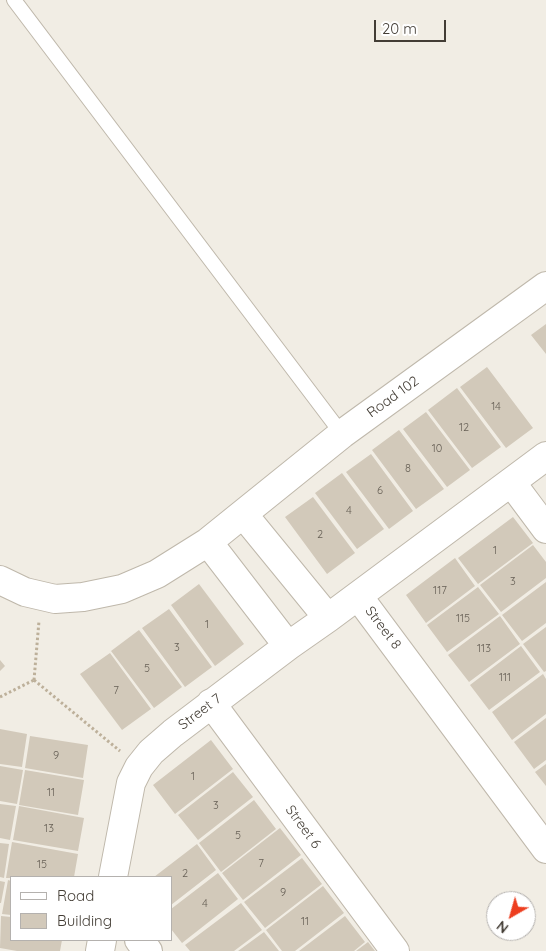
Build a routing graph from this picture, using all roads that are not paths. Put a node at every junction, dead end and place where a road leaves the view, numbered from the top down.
1 (14, 0) edge
2 (546, 286) edge
3 (342, 434) junction
4 (546, 456) edge
5 (511, 482) junction
6 (243, 514) junction
7 (546, 529) edge
8 (208, 542) junction
9 (0, 580) edge
10 (358, 596) junction
11 (328, 618) junction
12 (288, 646) junction
13 (211, 703) junction
14 (546, 850) edge
15 (113, 876) edge
16 (395, 951) edge

1 - 3 lane
2 - 3 street, Road 102
3 - 6 street, Road 102
4 - 5 street, Street 8
5 - 7 street
5 - 10 street, Street 8
6 - 8 street, Road 102
6 - 11 street
8 - 9 street, Road 102
8 - 12 street
10 - 11 street, Street 7
10 - 14 street, Street 8
11 - 12 street, Street 7
12 - 13 street, Street 7
13 - 15 street, Street 7
13 - 16 street, Street 6

